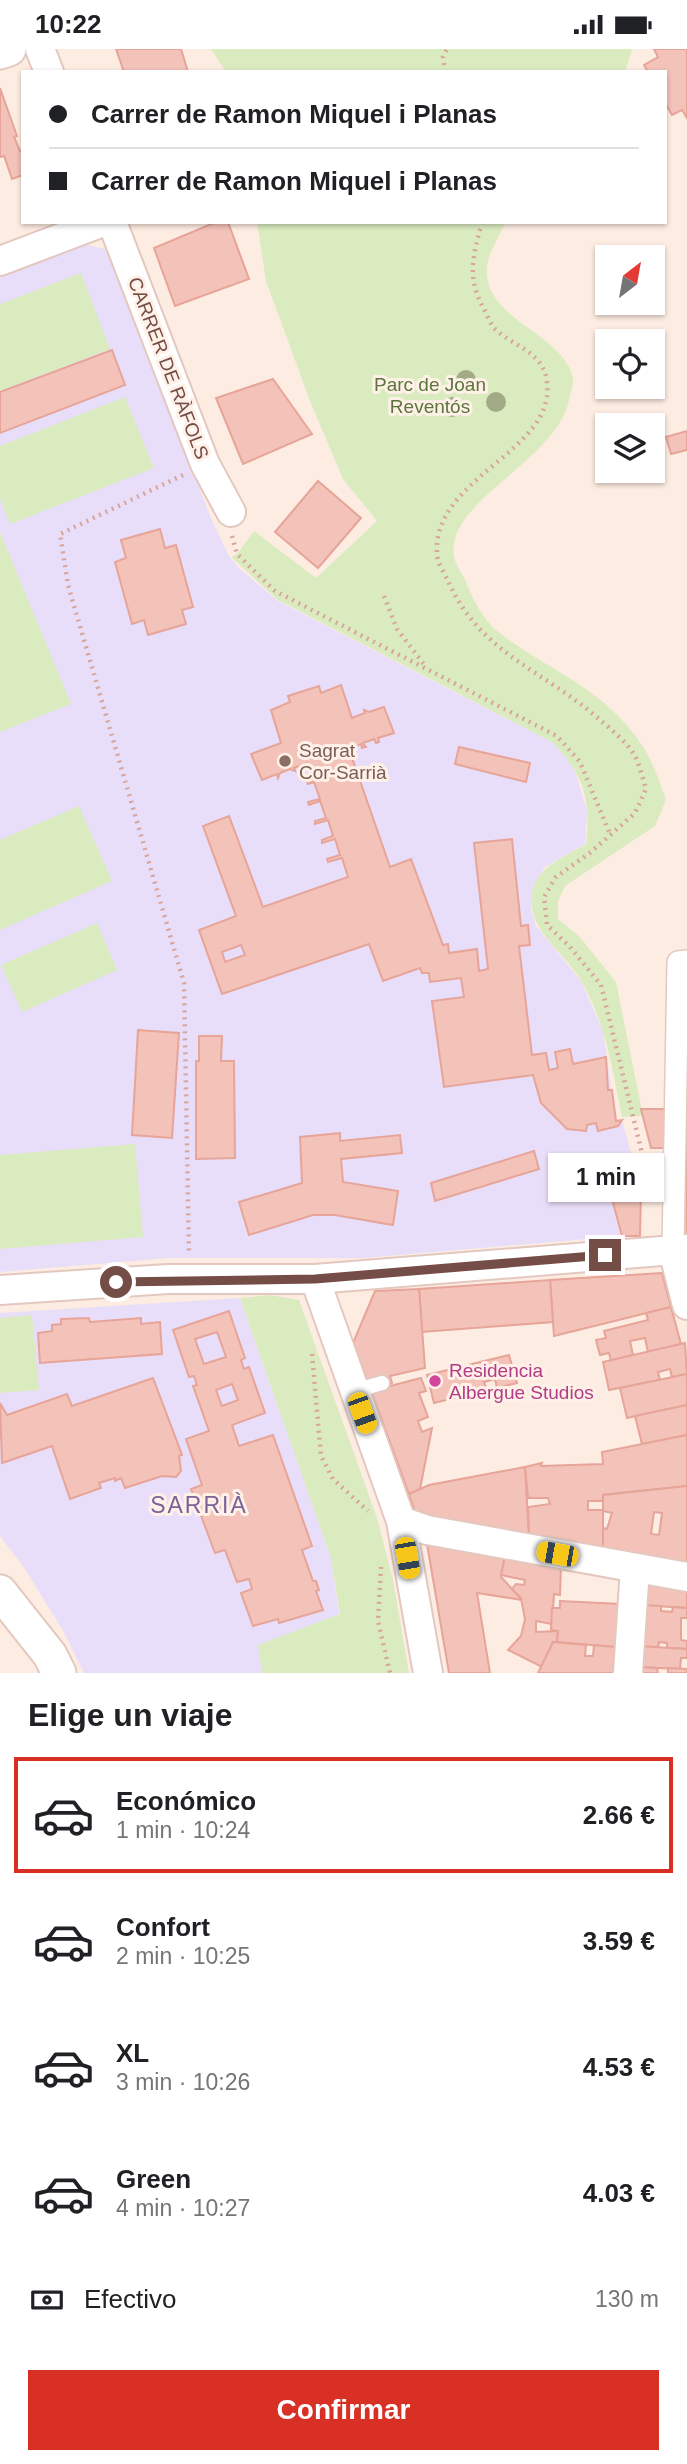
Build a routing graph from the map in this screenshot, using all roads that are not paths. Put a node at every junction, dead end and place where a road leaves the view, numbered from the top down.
1 (9, 49) edge
2 (40, 49) edge
3 (0, 52) edge
4 (49, 70) edge
5 (98, 224) edge
6 (113, 224) edge
7 (0, 261) edge
8 (231, 524) road end
9 (683, 962) edge
10 (680, 1249) edge
11 (315, 1279) junction
12 (0, 1290) edge
13 (687, 1305) edge
14 (382, 1383) dead end
15 (354, 1391) junction
16 (401, 1521) junction
17 (635, 1568) junction
18 (687, 1577) edge
19 (9, 1604) edge
20 (40, 1673) edge
21 (59, 1673) edge
22 (428, 1673) edge
23 (628, 1673) edge

1 - 3 street
2 - 4 street
5 - 7 street
6 - 8 street, CARRER DE RÀFOLS
9 - 10 street
10 - 11 street
10 - 13 street
11 - 12 street
11 - 15 street
14 - 15 lane
15 - 16 street
16 - 17 street
16 - 22 street
17 - 18 street
17 - 23 street
19 - 20 street
19 - 21 street

